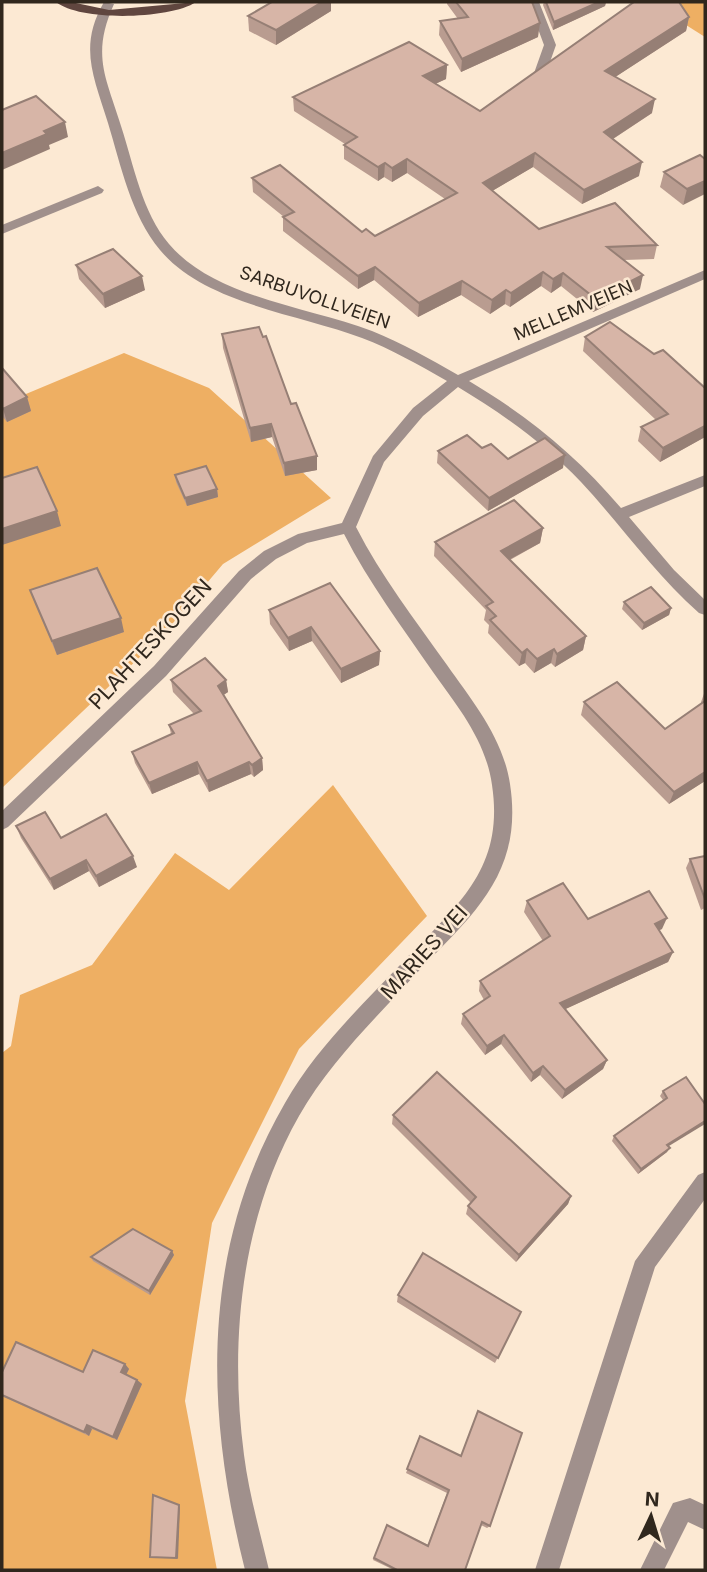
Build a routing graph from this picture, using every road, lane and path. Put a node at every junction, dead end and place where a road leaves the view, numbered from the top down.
1 (62, 2) edge
2 (93, 2) edge
3 (130, 2) edge
4 (190, 2) edge
5 (533, 2) edge
6 (106, 9) junction
7 (539, 76) edge
8 (98, 190) dead end
9 (2, 230) edge
10 (705, 274) edge
11 (456, 381) junction
12 (705, 480) edge
13 (619, 515) junction
14 (348, 527) junction
15 (705, 609) edge
16 (2, 822) edge
17 (705, 1182) edge
18 (705, 1518) edge
19 (257, 1570) edge
20 (547, 1570) edge
21 (652, 1570) edge

1 - 6 main road
2 - 6 main road
3 - 6 main road
4 - 6 main road
5 - 7 street
6 - 11 street, SARBUVOLLVEIEN
8 - 9 street
10 - 11 street, MELLEMVEIEN
11 - 13 street, SARBUVOLLVEIEN
11 - 14 street
12 - 13 street
13 - 15 street, SARBUVOLLVEIEN
14 - 16 street, PLAHTESKOGEN
14 - 19 street, MARIES VEI
17 - 20 street
18 - 21 street

